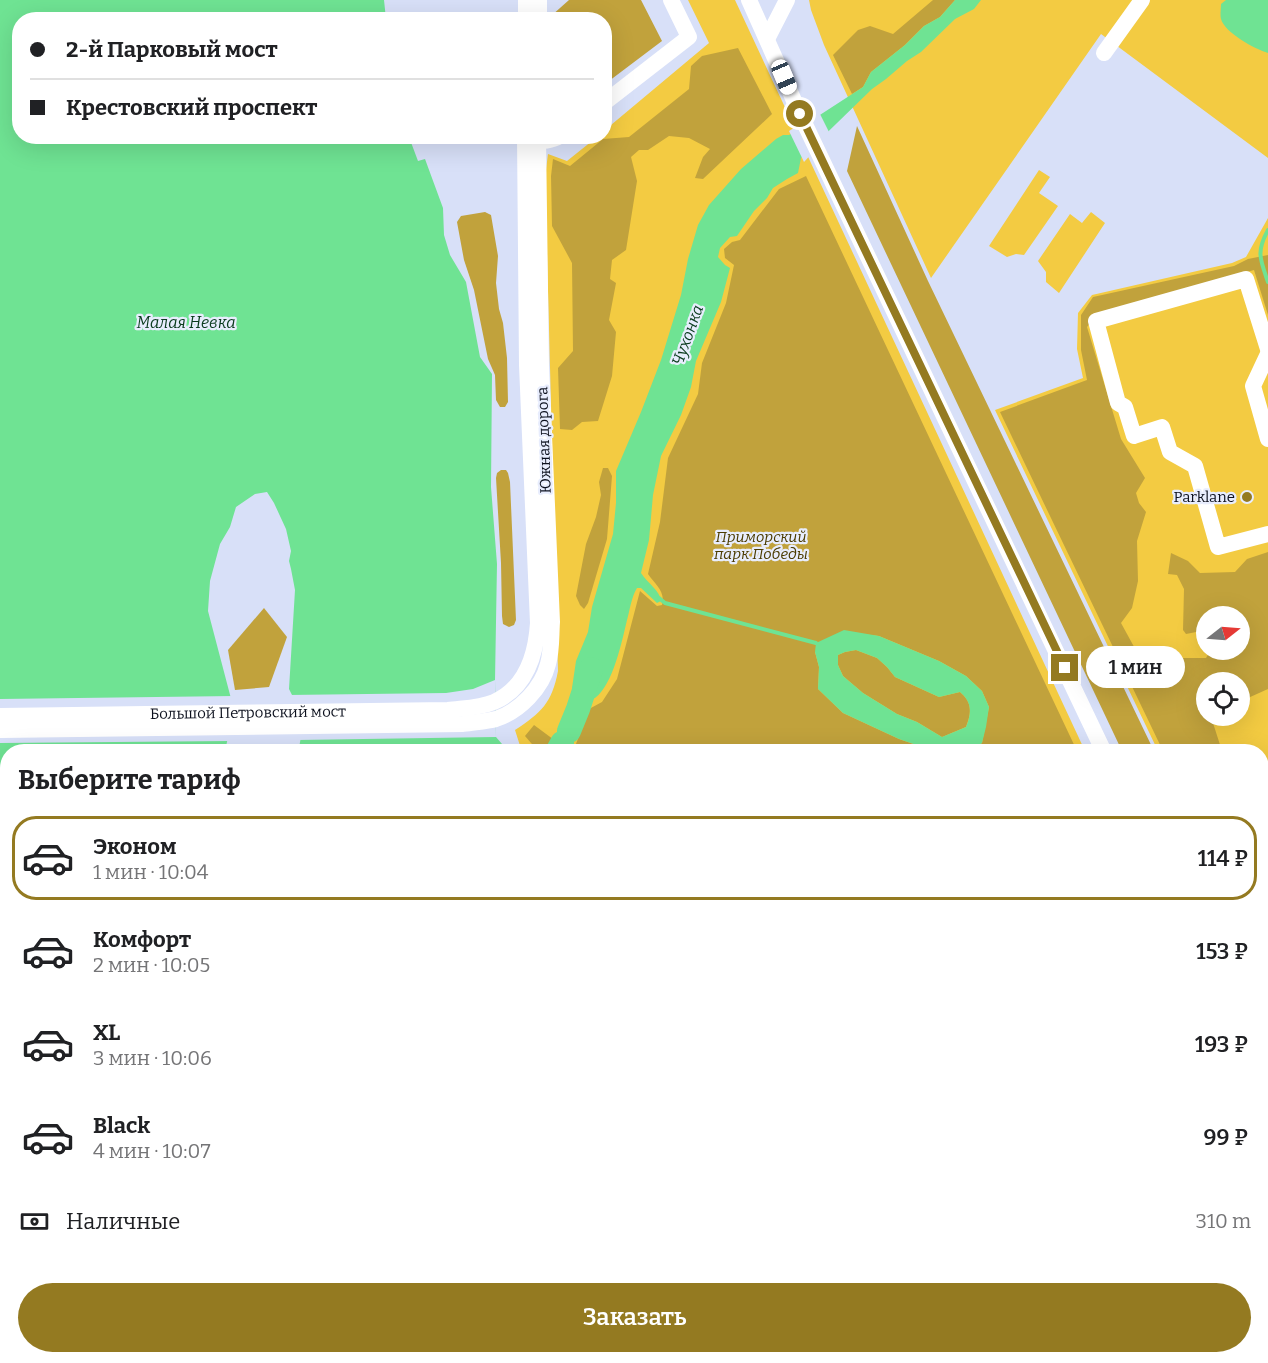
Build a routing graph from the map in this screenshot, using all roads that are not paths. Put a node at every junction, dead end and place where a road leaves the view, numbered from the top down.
1 (670, 0) edge
2 (749, 0) edge
3 (787, 0) edge
4 (1142, 0) edge
5 (767, 39) junction
6 (1104, 53) dead end
7 (612, 97) edge
8 (532, 144) edge
9 (532, 144) edge
10 (1268, 349) edge
11 (1268, 354) edge
12 (1268, 439) edge
13 (1268, 534) edge
14 (495, 701) joint
15 (0, 716) edge
16 (495, 719) joint
17 (0, 730) edge
18 (1100, 744) edge

1 - 7 street
2 - 5 street
3 - 5 street
4 - 6 street
5 - 18 street
8 - 14 street, Южная дорога
9 - 16 street, Южная дорога
10 - 13 street
11 - 12 street
14 - 15 street, Большой Петровский мост
16 - 17 street, Большой Петровский мост

